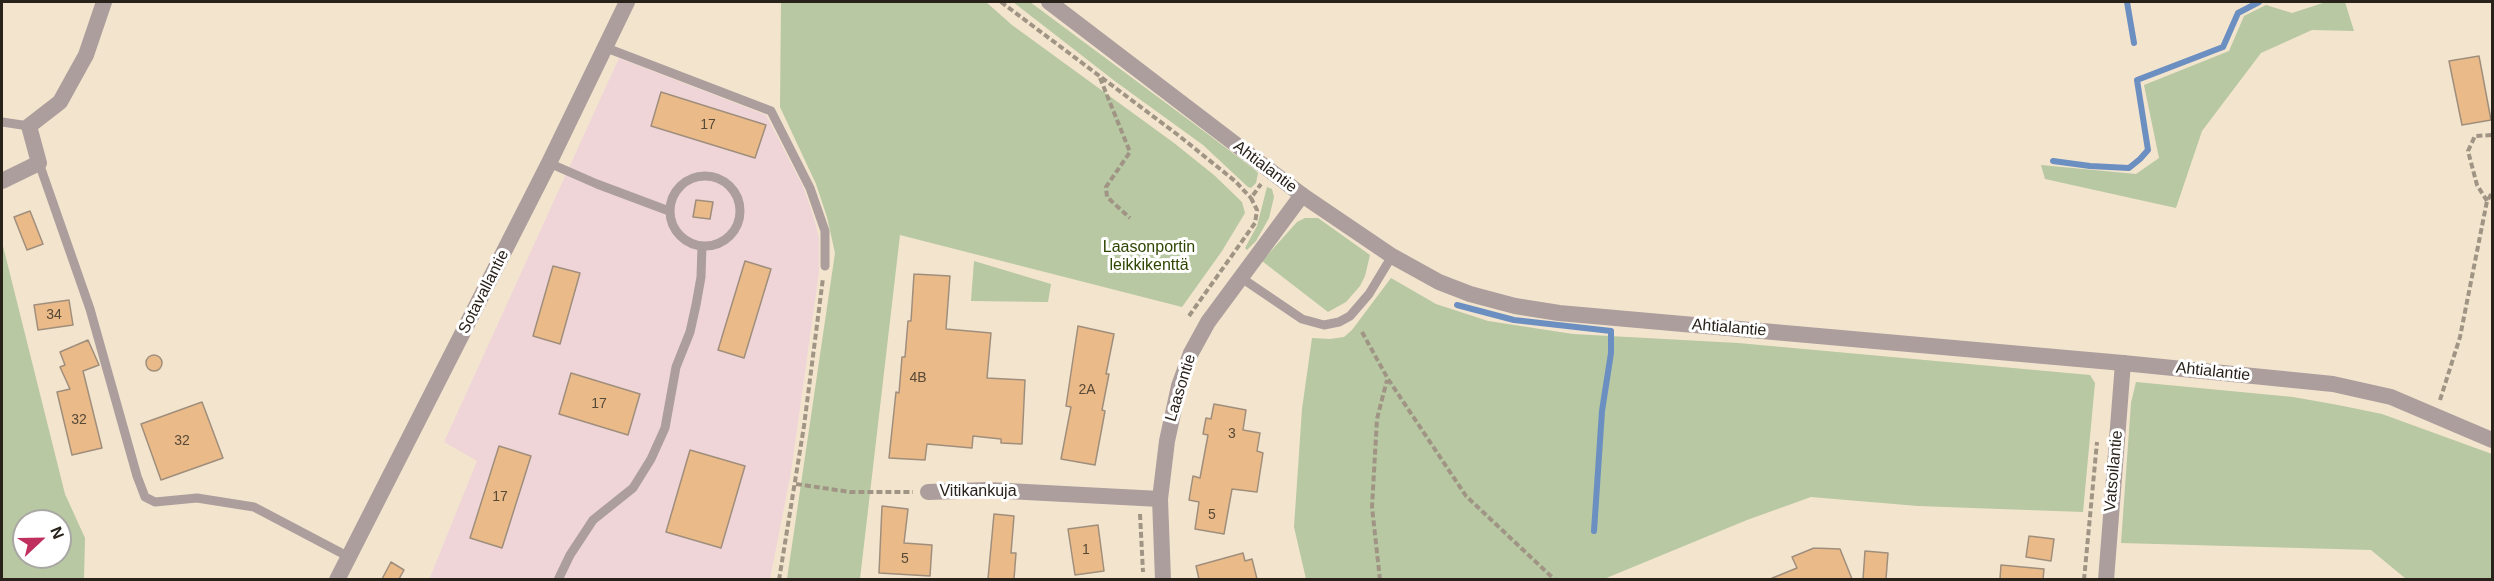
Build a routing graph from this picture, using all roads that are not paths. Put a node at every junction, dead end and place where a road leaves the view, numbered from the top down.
1 (104, 2) edge
2 (627, 2) edge
3 (1050, 2) edge
4 (604, 47) junction
5 (2, 123) edge
6 (29, 126) junction
7 (39, 163) junction
8 (549, 163) junction
9 (2, 181) edge
10 (1302, 195) junction
11 (669, 211) junction
12 (702, 246) junction
13 (1392, 256) junction
14 (825, 267) road end
15 (1240, 277) junction
16 (2123, 363) junction
17 (2493, 440) edge
18 (928, 492) road end
19 (1160, 499) junction
20 (349, 557) junction
21 (337, 579) edge
22 (558, 579) edge
23 (1163, 579) edge
24 (2106, 579) edge

1 - 6 street
2 - 4 street, Sotavallantie
3 - 10 street, Ahtialantie
4 - 8 street, Sotavallantie
4 - 14 lane
5 - 6 lane
6 - 7 street
7 - 9 street
7 - 20 lane
8 - 11 lane
8 - 20 street, Sotavallantie
10 - 13 street, Ahtialantie
10 - 15 street, Laasontie
11 - 12 lane
11 - 12 lane
12 - 22 lane
13 - 15 lane
13 - 16 street, Ahtialantie
15 - 19 street, Laasontie
16 - 17 street, Ahtialantie
16 - 24 street, Vatsoilantie
18 - 19 street, Vitikankuja
19 - 23 street, Laasontie
20 - 21 street, Sotavallantie

